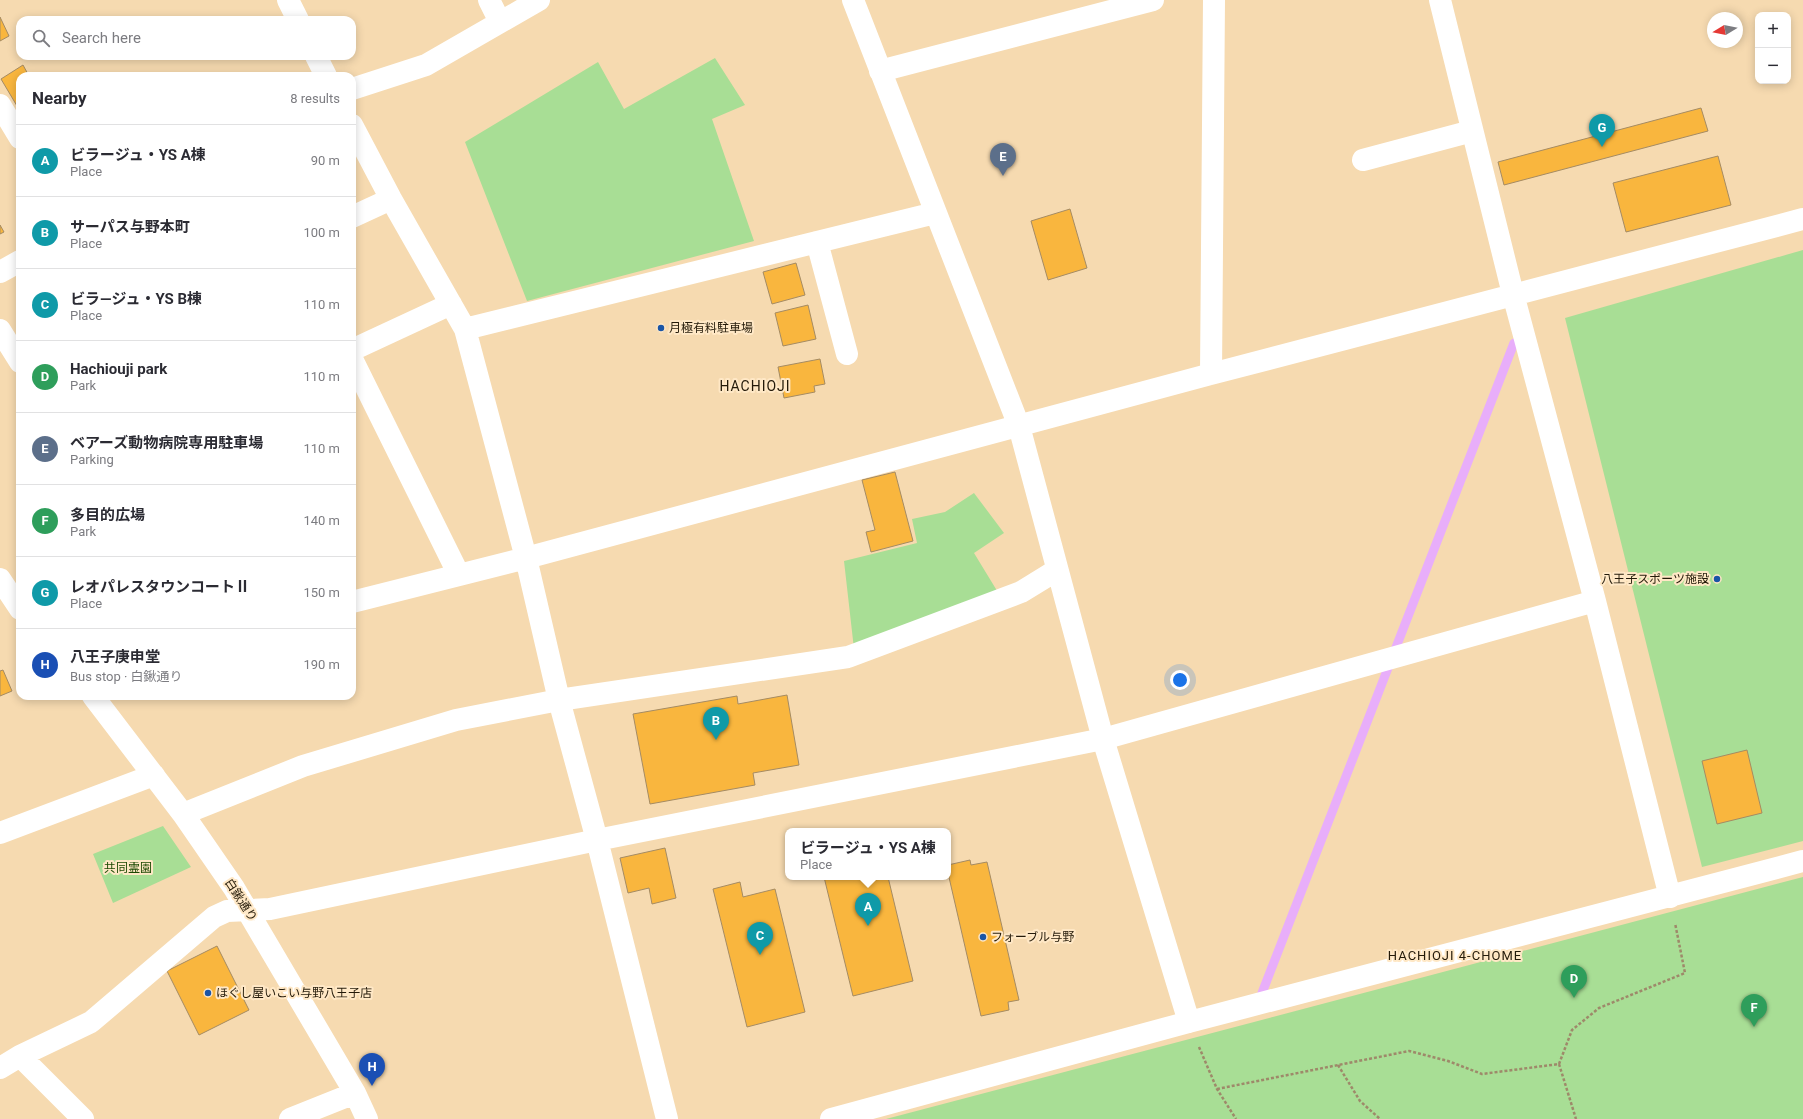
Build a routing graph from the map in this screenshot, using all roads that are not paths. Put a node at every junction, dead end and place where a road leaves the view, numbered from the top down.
1 (288, 0) edge
2 (489, 0) edge
3 (539, 0) edge
4 (853, 0) edge
5 (1153, 0) edge
6 (1214, 0) edge
7 (1440, 0) edge
8 (296, 16) edge
9 (500, 22) junction
10 (318, 60) edge
11 (880, 71) junction
12 (324, 72) edge
13 (356, 88) edge
14 (0, 105) edge
15 (1472, 130) junction
16 (16, 131) edge
17 (356, 133) edge
18 (1363, 160) dead end
19 (391, 199) junction
20 (935, 213) junction
21 (356, 216) edge
22 (1803, 219) edge
23 (817, 242) junction
24 (16, 263) edge
25 (0, 272) edge
26 (1513, 294) junction
27 (451, 304) junction
28 (465, 329) junction
29 (0, 330) edge
30 (356, 348) edge
31 (847, 354) dead end
32 (16, 356) edge
33 (356, 367) edge
34 (1211, 374) junction
35 (1019, 426) junction
36 (526, 558) junction
37 (1057, 570) junction
38 (459, 575) junction
39 (0, 579) edge
40 (356, 601) edge
41 (1595, 601) junction
42 (12, 610) edge
43 (96, 700) edge
44 (559, 700) junction
45 (1103, 739) junction
46 (154, 775) junction
47 (183, 814) junction
48 (0, 833) edge
49 (597, 840) junction
50 (1803, 861) edge
51 (1670, 897) junction
52 (248, 910) junction
53 (1189, 1022) junction
54 (20, 1056) junction
55 (0, 1068) edge
56 (355, 1093) junction
57 (83, 1119) edge
58 (290, 1119) edge
59 (367, 1119) edge
60 (667, 1119) edge
61 (831, 1119) edge

1 - 8 street
2 - 9 street
3 - 9 street
4 - 11 street
5 - 11 street
6 - 34 street
7 - 15 street
9 - 13 street
10 - 12 street
11 - 20 street
14 - 16 street
15 - 18 street
15 - 26 street
17 - 19 street
19 - 21 street
19 - 27 street
20 - 23 street
20 - 35 street
22 - 26 street
23 - 28 street
23 - 31 street
24 - 25 street
26 - 34 street
26 - 41 street
27 - 28 street
27 - 30 street
28 - 36 street
29 - 32 street
33 - 38 street
34 - 35 street
35 - 36 street
35 - 37 street
36 - 38 street
36 - 44 street
37 - 44 street
37 - 45 street
38 - 40 street
39 - 42 street
41 - 45 street
41 - 51 street
43 - 46 street, 白鍬通り
44 - 47 street
44 - 49 street
45 - 49 street
45 - 53 street
46 - 47 street, 白鍬通り
46 - 48 street
47 - 52 street, 白鍬通り
49 - 52 street
49 - 60 street
50 - 51 street
51 - 53 street
52 - 54 street
52 - 56 street, 白鍬通り
53 - 61 street
54 - 55 street
54 - 57 street
56 - 58 street
56 - 59 street, 白鍬通り

